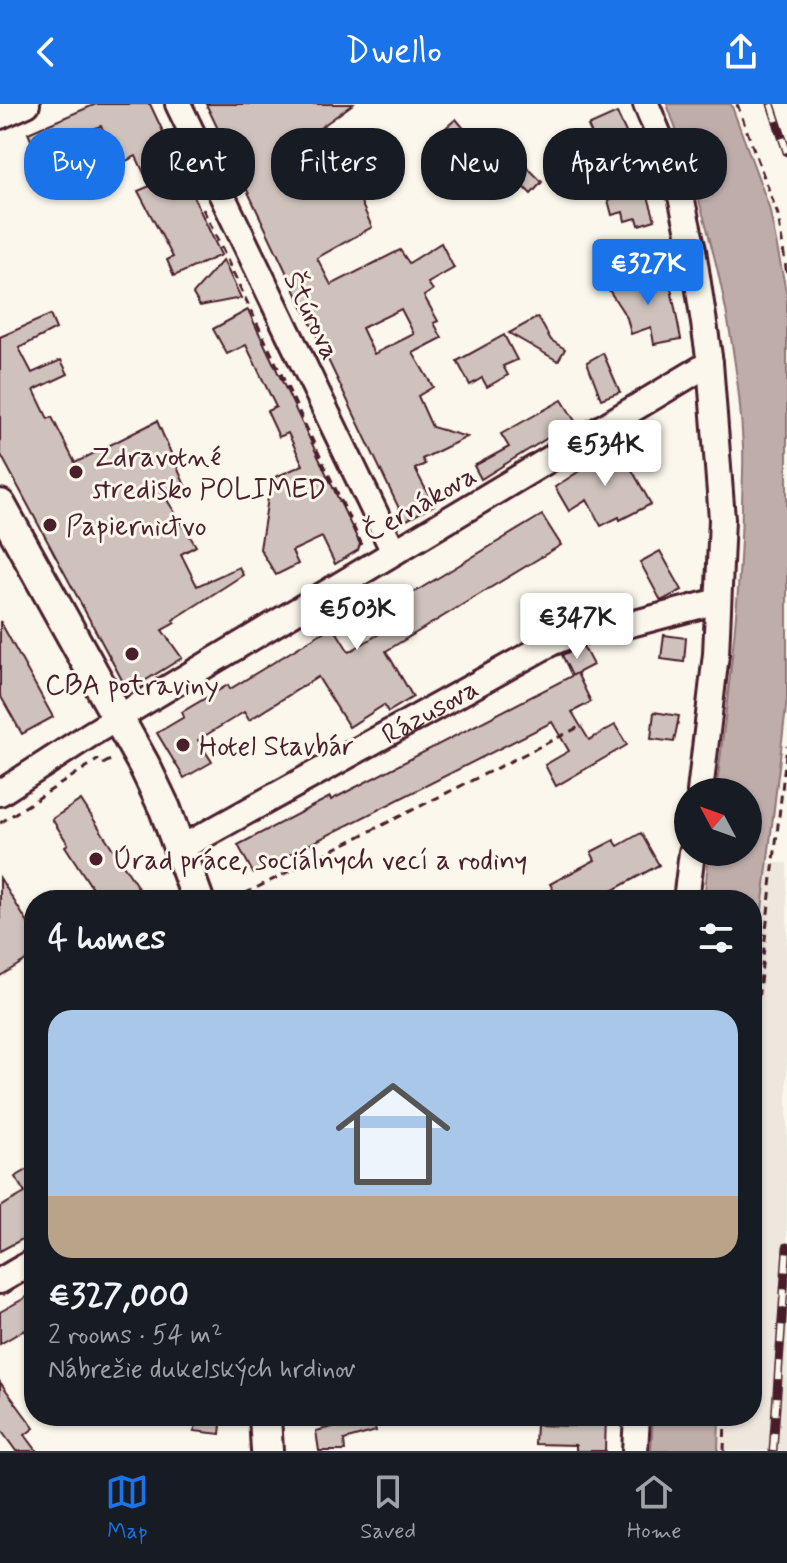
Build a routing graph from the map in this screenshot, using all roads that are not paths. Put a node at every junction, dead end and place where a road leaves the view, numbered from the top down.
1 (27, 104) edge
2 (178, 104) edge
3 (646, 104) edge
4 (0, 116) edge
5 (710, 363) junction
6 (0, 505) edge
7 (394, 552) junction
8 (718, 601) junction
9 (118, 720) junction
10 (702, 778) edge
11 (0, 793) edge
12 (181, 848) junction
13 (690, 866) edge
14 (195, 890) edge
15 (687, 890) edge
16 (24, 1267) edge
17 (0, 1281) edge
18 (266, 1426) edge
19 (636, 1426) edge
20 (267, 1451) edge
21 (635, 1451) edge

1 - 4 street
2 - 7 street, Štúrova
3 - 5 street
5 - 7 street, Černákova
5 - 8 street
6 - 9 main road
7 - 9 street, Černákova
8 - 10 street
8 - 12 street, Rázusova
9 - 11 street, Černákova
9 - 12 main road
12 - 14 main road
13 - 15 street
16 - 17 street
18 - 20 main road
19 - 21 street

